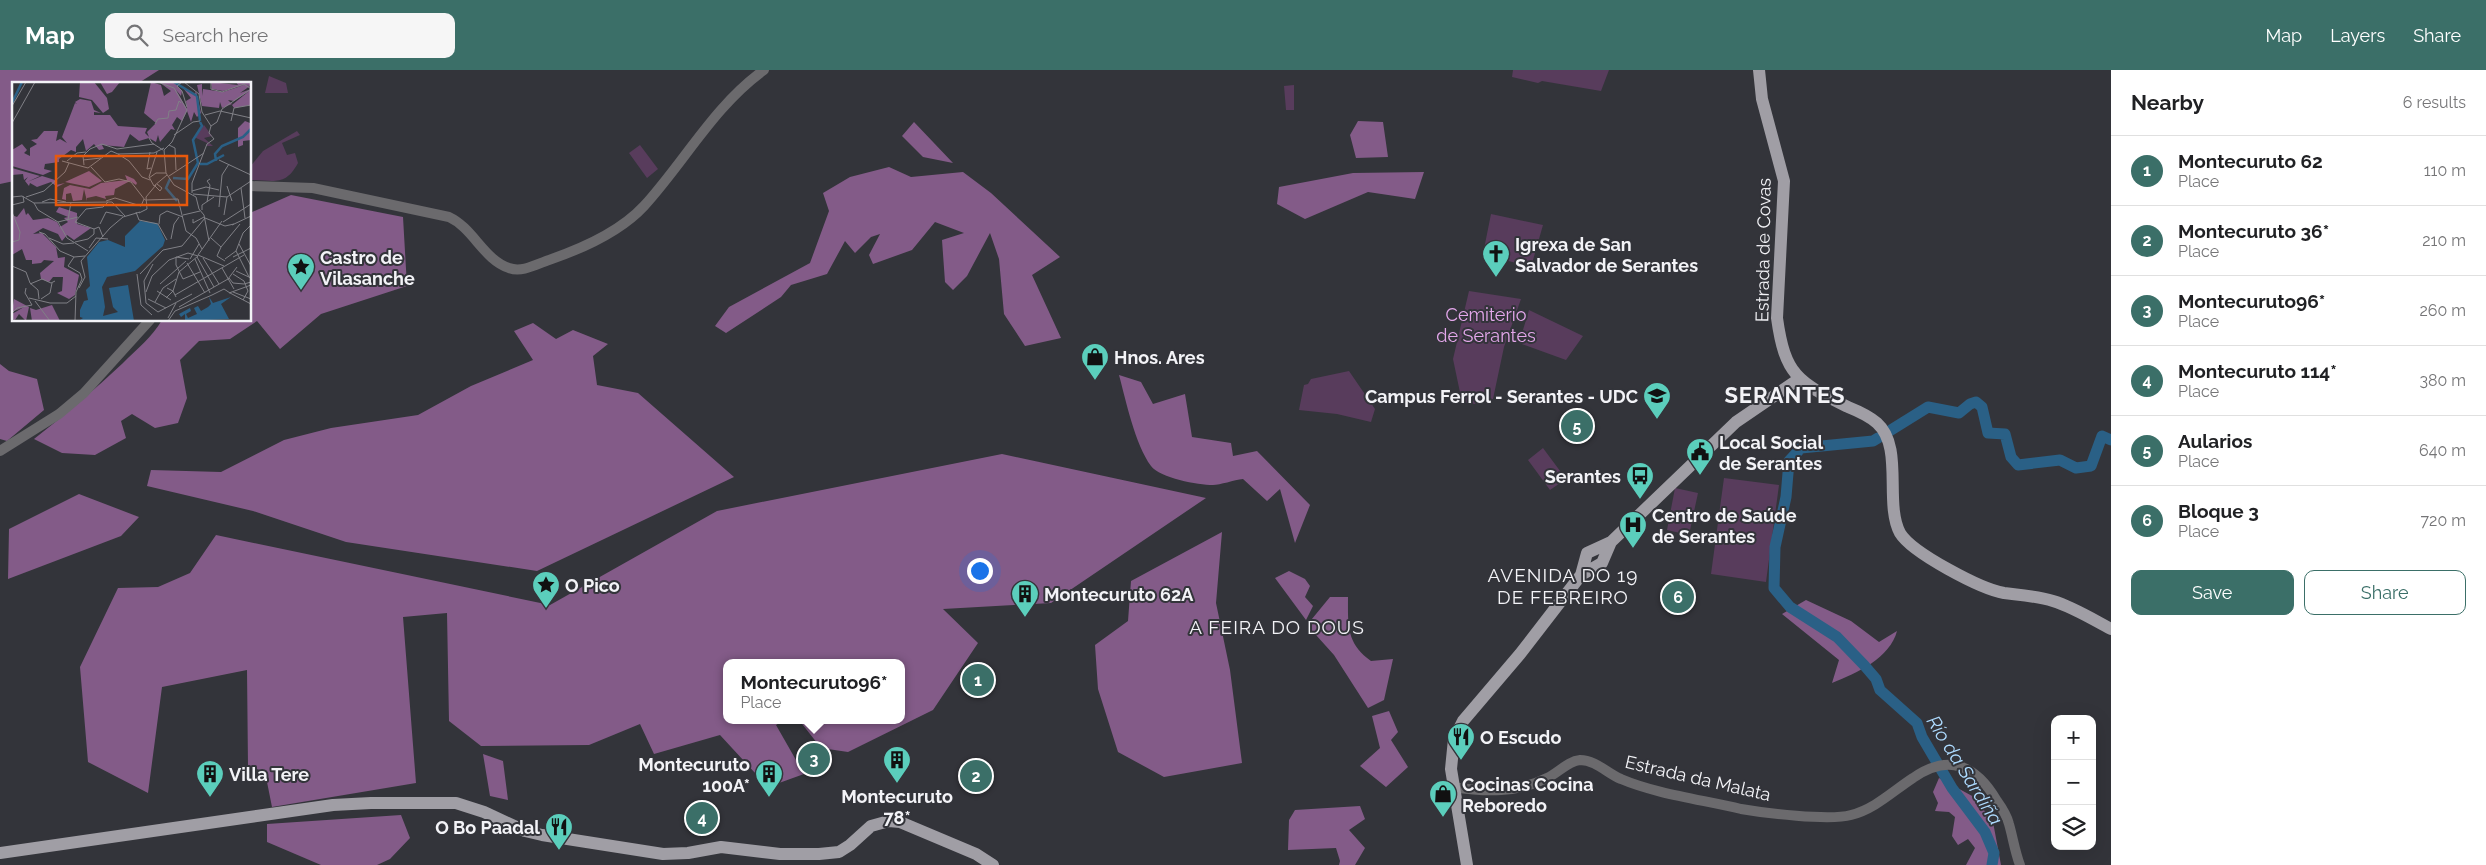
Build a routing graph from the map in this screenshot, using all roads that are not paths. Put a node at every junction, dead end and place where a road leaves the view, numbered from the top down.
1 (764, 70) edge
2 (1759, 70) edge
3 (251, 186) edge
4 (149, 321) edge
5 (1799, 379) junction
6 (0, 451) edge
7 (2111, 629) edge
8 (1453, 787) junction
9 (0, 853) edge
10 (993, 865) edge
11 (1467, 865) edge
12 (2020, 865) edge

1 - 3 street
2 - 5 main road, Estrada de Covas
4 - 6 street
5 - 7 main road, Estrada de Covas
5 - 8 main road
8 - 11 main road
8 - 12 street, Estrada da Malata
9 - 10 main road

